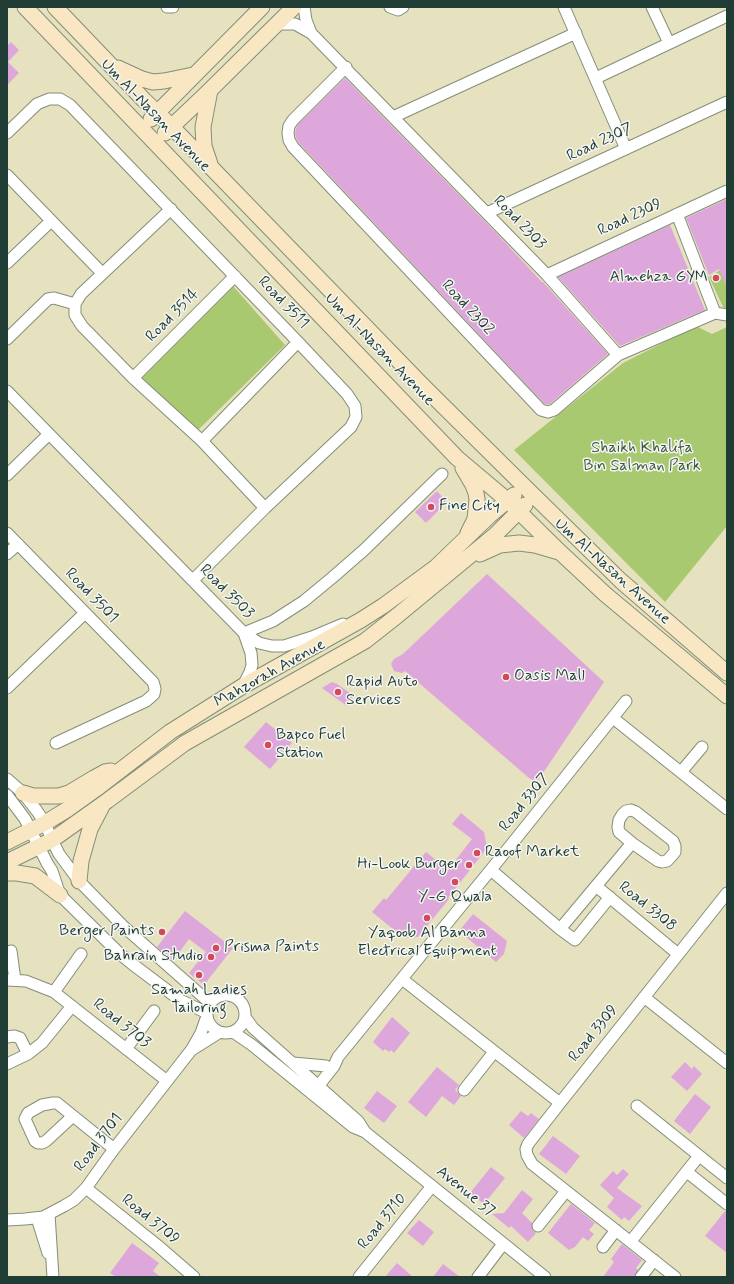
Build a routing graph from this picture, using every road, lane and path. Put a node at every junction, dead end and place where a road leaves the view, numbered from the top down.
1 (25, 7) edge
2 (55, 7) edge
3 (166, 7) edge
4 (173, 7) edge
5 (262, 7) edge
6 (294, 7) edge
7 (304, 7) edge
8 (390, 7) edge
9 (403, 7) edge
10 (564, 7) edge
11 (652, 7) edge
12 (727, 16) edge
13 (277, 24) junction
14 (311, 33) junction
15 (576, 33) junction
16 (669, 43) junction
17 (111, 65) junction
18 (346, 67) junction
19 (193, 75) junction
20 (596, 78) junction
21 (210, 90) junction
22 (727, 102) edge
23 (157, 113) junction
24 (394, 117) junction
25 (172, 127) junction
26 (141, 128) junction
27 (7, 133) edge
28 (156, 142) junction
29 (626, 148) junction
30 (211, 167) junction
31 (7, 175) edge
32 (727, 191) edge
33 (170, 209) junction
34 (487, 213) junction
35 (677, 214) junction
36 (51, 221) junction
37 (7, 263) edge
38 (102, 273) junction
39 (547, 275) junction
40 (235, 276) junction
41 (75, 304) junction
42 (715, 313) junction
43 (727, 315) edge
44 (7, 339) edge
45 (298, 342) junction
46 (618, 355) junction
47 (133, 378) junction
48 (7, 391) edge
49 (48, 434) junction
50 (202, 441) junction
51 (457, 458) junction
52 (7, 474) edge
53 (442, 474) dead end
54 (529, 491) junction
55 (508, 501) junction
56 (265, 508) junction
57 (519, 511) junction
58 (7, 533) edge
59 (464, 541) junction
60 (18, 544) junction
61 (561, 552) junction
62 (7, 554) edge
63 (461, 563) junction
64 (193, 580) junction
65 (85, 614) junction
66 (361, 620) junction
67 (273, 621) junction
68 (244, 633) junction
69 (272, 646) junction
70 (727, 673) edge
71 (242, 686) junction
72 (7, 688) edge
73 (727, 696) edge
74 (626, 701) dead end
75 (613, 718) junction
76 (56, 743) dead end
77 (702, 747) dead end
78 (122, 770) junction
79 (682, 772) junction
80 (7, 779) edge
81 (23, 793) junction
82 (7, 795) edge
83 (103, 804) junction
84 (727, 809) edge
85 (45, 823) junction
86 (31, 830) junction
87 (7, 842) edge
88 (45, 843) junction
89 (632, 843) junction
90 (7, 862) edge
91 (491, 870) junction
92 (7, 873) edge
93 (79, 881) junction
94 (596, 886) junction
95 (727, 893) edge
96 (60, 895) junction
97 (610, 897) junction
98 (560, 929) junction
99 (11, 951) dead end
100 (81, 954) dead end
101 (678, 954) junction
102 (402, 979) junction
103 (11, 980) edge
104 (54, 992) junction
105 (644, 997) junction
106 (72, 1006) junction
107 (154, 1011) dead end
108 (208, 1011) junction
109 (245, 1017) junction
110 (220, 1032) junction
111 (233, 1032) junction
112 (7, 1037) edge
113 (192, 1049) junction
114 (126, 1050) junction
115 (494, 1052) junction
116 (28, 1054) junction
117 (338, 1057) junction
118 (293, 1063) junction
119 (727, 1063) edge
120 (7, 1064) edge
121 (326, 1066) junction
122 (167, 1081) junction
123 (312, 1087) junction
124 (464, 1090) dead end
125 (560, 1103) junction
126 (637, 1106) dead end
127 (73, 1116) dead end
128 (114, 1149) junction
129 (699, 1156) junction
130 (686, 1172) junction
131 (727, 1178) edge
132 (432, 1186) junction
133 (86, 1188) junction
134 (566, 1191) junction
135 (727, 1204) edge
136 (49, 1214) junction
137 (37, 1218) junction
138 (7, 1220) edge
139 (538, 1226) dead end
140 (616, 1230) junction
141 (631, 1241) junction
142 (503, 1244) junction
143 (602, 1247) dead end
144 (51, 1259) junction
145 (654, 1260) junction
146 (53, 1277) edge
147 (194, 1277) edge
148 (359, 1277) edge
149 (478, 1277) edge
150 (545, 1277) edge
151 (641, 1277) edge
152 (675, 1277) edge

1 - 26 main road, Um Al-Nasan Avenue
2 - 17 main road, Um Al-Nasan Avenue
3 - 4 street
5 - 19 main road
6 - 13 main road
7 - 14 street, Road 2303
8 - 9 street
10 - 15 street
11 - 16 street
12 - 16 street
13 - 14 street, Road 2303
13 - 21 main road
14 - 18 street, Road 2303
15 - 20 street
15 - 24 street
16 - 20 street
17 - 19 main road
17 - 23 main road, Um Al-Nasan Avenue
18 - 24 street, Road 2303
18 - 46 street, Road 2302
19 - 23 main road
20 - 29 street
21 - 25 main road
21 - 30 main road
22 - 29 street, Road 2307
23 - 25 main road, Um Al-Nasan Avenue
23 - 26 main road
24 - 34 street, Road 2303
25 - 28 main road
25 - 30 main road, Um Al-Nasan Avenue
26 - 28 main road, Um Al-Nasan Avenue
27 - 33 street, Road 3511
28 - 51 main road, Um Al-Nasan Avenue
29 - 34 street, Road 2307
30 - 54 main road, Um Al-Nasan Avenue
31 - 36 street
32 - 35 street, Road 2309
33 - 38 street
33 - 40 street, Road 3511
34 - 39 street, Road 2303
35 - 39 street, Road 2309
35 - 42 street
36 - 37 street
36 - 38 street
38 - 41 street
39 - 46 street, Road 2303
40 - 45 street, Road 3511
40 - 47 street, Road 3514
41 - 44 street
41 - 47 street
42 - 43 street
42 - 46 street, Road 2302
45 - 50 street
45 - 56 street, Road 3511
47 - 50 street
48 - 49 street, Road 3503
49 - 52 street
49 - 64 street, Road 3503
50 - 56 street
51 - 55 main road, Um Al-Nasan Avenue
51 - 59 main road
53 - 67 street, Road 3503
54 - 55 main road, Mahzorah Avenue
54 - 57 main road, Mahzorah Avenue
54 - 70 main road, Um Al-Nasan Avenue
55 - 57 main road, Um Al-Nasan Avenue
55 - 59 main road, Mahzorah Avenue
56 - 64 street, Road 3511
57 - 61 main road, Um Al-Nasan Avenue
57 - 63 main road, Mahzorah Avenue
58 - 60 street, Road 3501
59 - 66 main road, Mahzorah Avenue
60 - 62 street
60 - 65 street, Road 3501
61 - 63 main road
61 - 73 main road, Um Al-Nasan Avenue
63 - 83 main road, Mahzorah Avenue
64 - 68 street, Road 3503
65 - 72 street
65 - 76 street, Road 3501
66 - 69 street
66 - 71 main road, Mahzorah Avenue
67 - 68 street, Road 3503
67 - 69 street
68 - 69 street
68 - 71 street
71 - 78 main road, Mahzorah Avenue
74 - 75 street, Road 3307
75 - 79 street
75 - 91 street, Road 3307
77 - 79 street
78 - 81 main road
78 - 85 main road, Mahzorah Avenue
79 - 84 street
80 - 81 street
81 - 85 street
82 - 86 street
83 - 88 main road, Mahzorah Avenue
83 - 93 main road
85 - 86 main road, Mahzorah Avenue
85 - 88 street
86 - 87 main road, Mahzorah Avenue
86 - 88 street
88 - 90 main road, Mahzorah Avenue
88 - 93 street
88 - 96 street
89 - 89 street
89 - 94 street, Road 3308
91 - 98 street
91 - 102 street, Road 3307
92 - 96 main road
93 - 108 street
94 - 97 street, Road 3308
94 - 98 street, Road 3308
95 - 101 street, Road 3309
96 - 108 street
97 - 98 street
97 - 101 street, Road 3308
99 - 103 street
100 - 104 street
101 - 105 street, Road 3309
102 - 115 street
102 - 117 street, Road 3307
103 - 104 street, Road 3703
104 - 106 street, Road 3703
105 - 119 street
105 - 125 street, Road 3309
106 - 114 street, Road 3703
106 - 116 street
107 - 114 street
108 - 109 street
108 - 110 street
108 - 113 street, Road 3701
109 - 111 street
109 - 118 street, Avenue 37
110 - 111 street
110 - 113 street, Road 3701
111 - 123 street, Avenue 37
112 - 116 street
113 - 122 street, Road 3701
114 - 122 street, Road 3703
115 - 124 street
115 - 125 street
116 - 120 street
117 - 121 street, Road 3307
117 - 123 street, Road 3307
118 - 121 street
118 - 123 street, Avenue 37
121 - 123 street, Road 3307
122 - 128 street, Road 3701
123 - 132 street, Avenue 37
125 - 134 street, Road 3309
126 - 129 street
127 - 128 street
128 - 133 street, Road 3701
129 - 130 street
129 - 131 street
130 - 135 street
130 - 141 street
132 - 142 street, Avenue 37
132 - 148 street, Road 3710
133 - 136 street, Road 3701
133 - 147 street, Road 3709
134 - 139 street
134 - 140 street, Road 3309
136 - 137 street, Road 3701
136 - 144 street
137 - 138 street, Road 3701
137 - 144 street
140 - 141 street, Road 3309
140 - 143 street
141 - 145 street, Road 3309
142 - 149 street
142 - 150 street, Avenue 37
144 - 146 street
145 - 151 street
145 - 152 street, Road 3309

